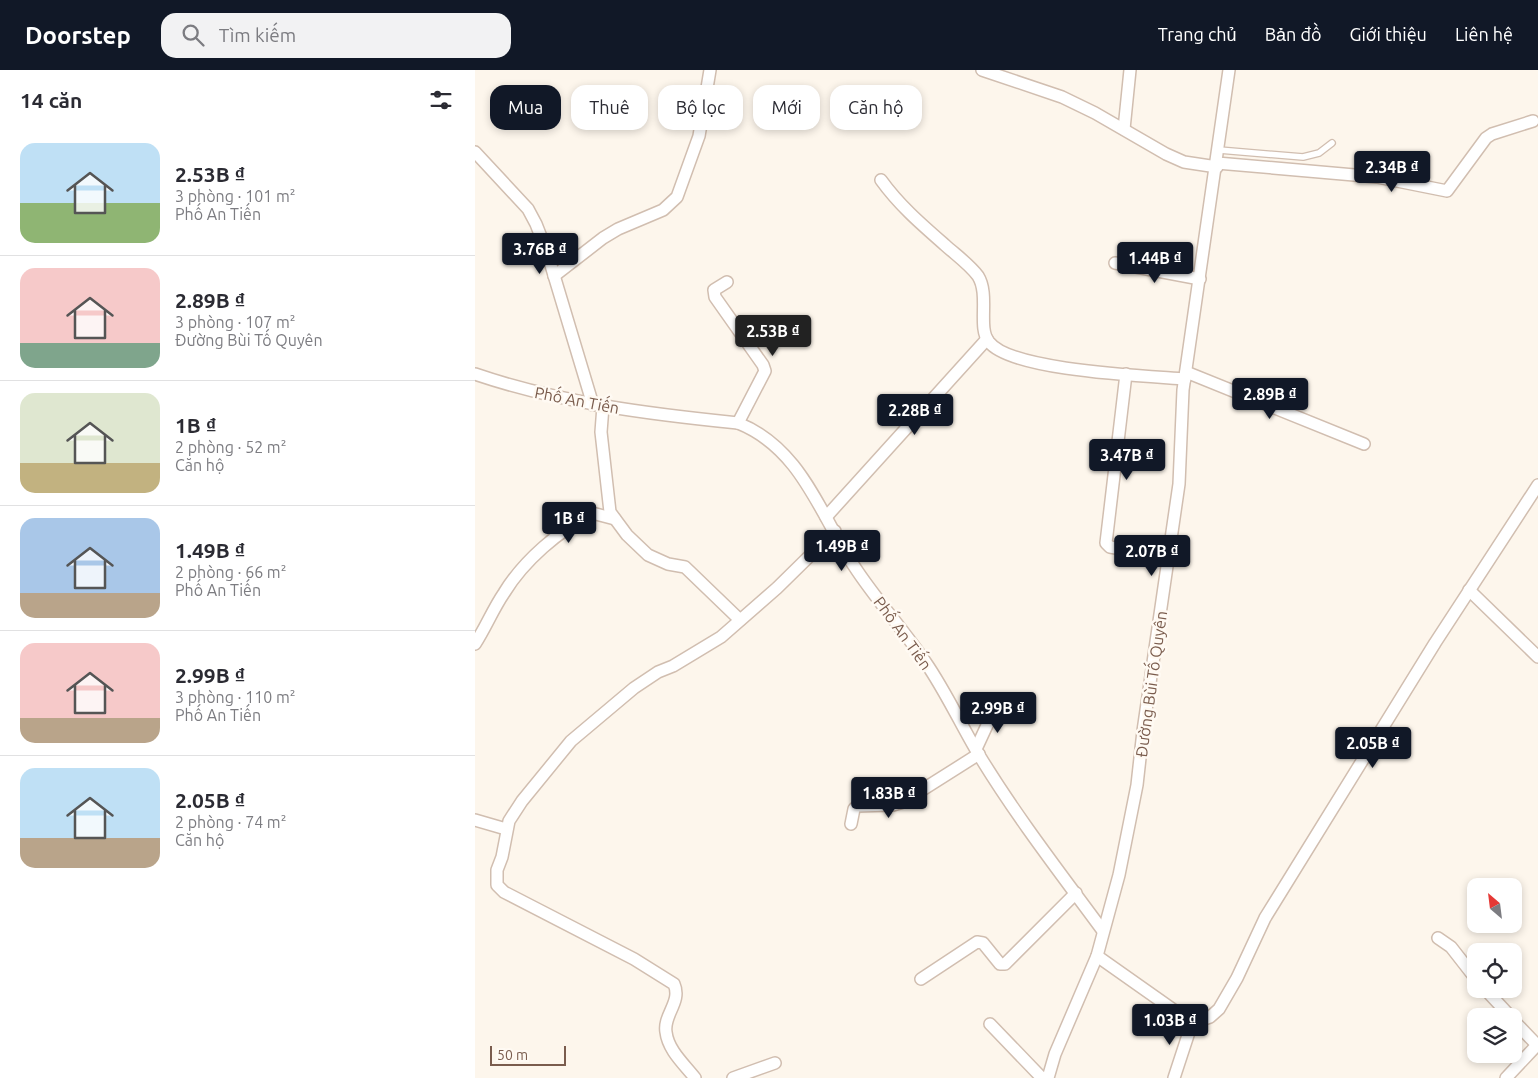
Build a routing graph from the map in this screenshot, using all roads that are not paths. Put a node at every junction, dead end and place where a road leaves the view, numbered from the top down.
1 (710, 70) edge
2 (982, 70) edge
3 (1130, 70) edge
4 (1229, 70) edge
5 (1533, 122) dead end
6 (1124, 128) junction
7 (1332, 143) dead end
8 (1219, 150) junction
9 (475, 152) edge
10 (1217, 165) junction
11 (881, 180) dead end
12 (1115, 263) dead end
13 (554, 276) junction
14 (1200, 279) junction
15 (727, 282) dead end
16 (987, 339) junction
17 (1126, 374) junction
18 (475, 375) edge
19 (1185, 376) junction
20 (598, 405) junction
21 (738, 422) junction
22 (1364, 444) dead end
23 (1538, 485) edge
24 (826, 517) junction
25 (615, 519) junction
26 (835, 531) junction
27 (1168, 557) junction
28 (1469, 590) junction
29 (740, 620) junction
30 (475, 644) edge
31 (1538, 657) edge
32 (995, 708) dead end
33 (977, 751) junction
34 (475, 820) edge
35 (851, 824) dead end
36 (506, 829) junction
37 (1076, 893) junction
38 (1103, 931) junction
39 (1438, 938) dead end
40 (1097, 956) junction
41 (1467, 968) edge
42 (921, 979) dead end
43 (1493, 998) edge
44 (1502, 1008) edge
45 (1192, 1023) junction
46 (990, 1024) dead end
47 (1522, 1029) edge
48 (1537, 1045) edge
49 (775, 1063) dead end
50 (695, 1078) edge
51 (733, 1078) edge
52 (1042, 1078) edge
53 (1048, 1078) edge
54 (1174, 1078) edge
55 (1506, 1078) edge

1 - 13 street
2 - 6 street
3 - 6 street
4 - 8 street, Đường Bùi Tố Quyên
5 - 10 street
6 - 10 street
7 - 8 lane
8 - 10 street, Đường Bùi Tố Quyên
9 - 13 street
10 - 14 street, Đường Bùi Tố Quyên
11 - 16 street
12 - 14 street
13 - 20 street
14 - 19 street, Đường Bùi Tố Quyên
15 - 21 street
16 - 17 street
16 - 24 street
17 - 19 street
17 - 27 street
18 - 20 street, Phố An Tiến
19 - 22 street
19 - 27 street, Đường Bùi Tố Quyên
20 - 21 street, Phố An Tiến
20 - 25 street
21 - 24 street, Phố An Tiến
23 - 28 street
24 - 26 street, Phố An Tiến
25 - 29 street
25 - 30 street
26 - 29 street
26 - 33 street, Phố An Tiến
27 - 38 street, Đường Bùi Tố Quyên
28 - 31 street
28 - 45 street
29 - 36 street
32 - 33 street
33 - 35 street
33 - 37 street, Phố An Tiến
34 - 36 street
36 - 50 street
37 - 38 street, Phố An Tiến
37 - 42 street
38 - 40 street, Đường Bùi Tố Quyên
39 - 41 street
40 - 45 street
40 - 53 street, Đường Bùi Tố Quyên
43 - 44 street
45 - 54 street
46 - 52 street
47 - 48 street
48 - 55 street
49 - 51 street

